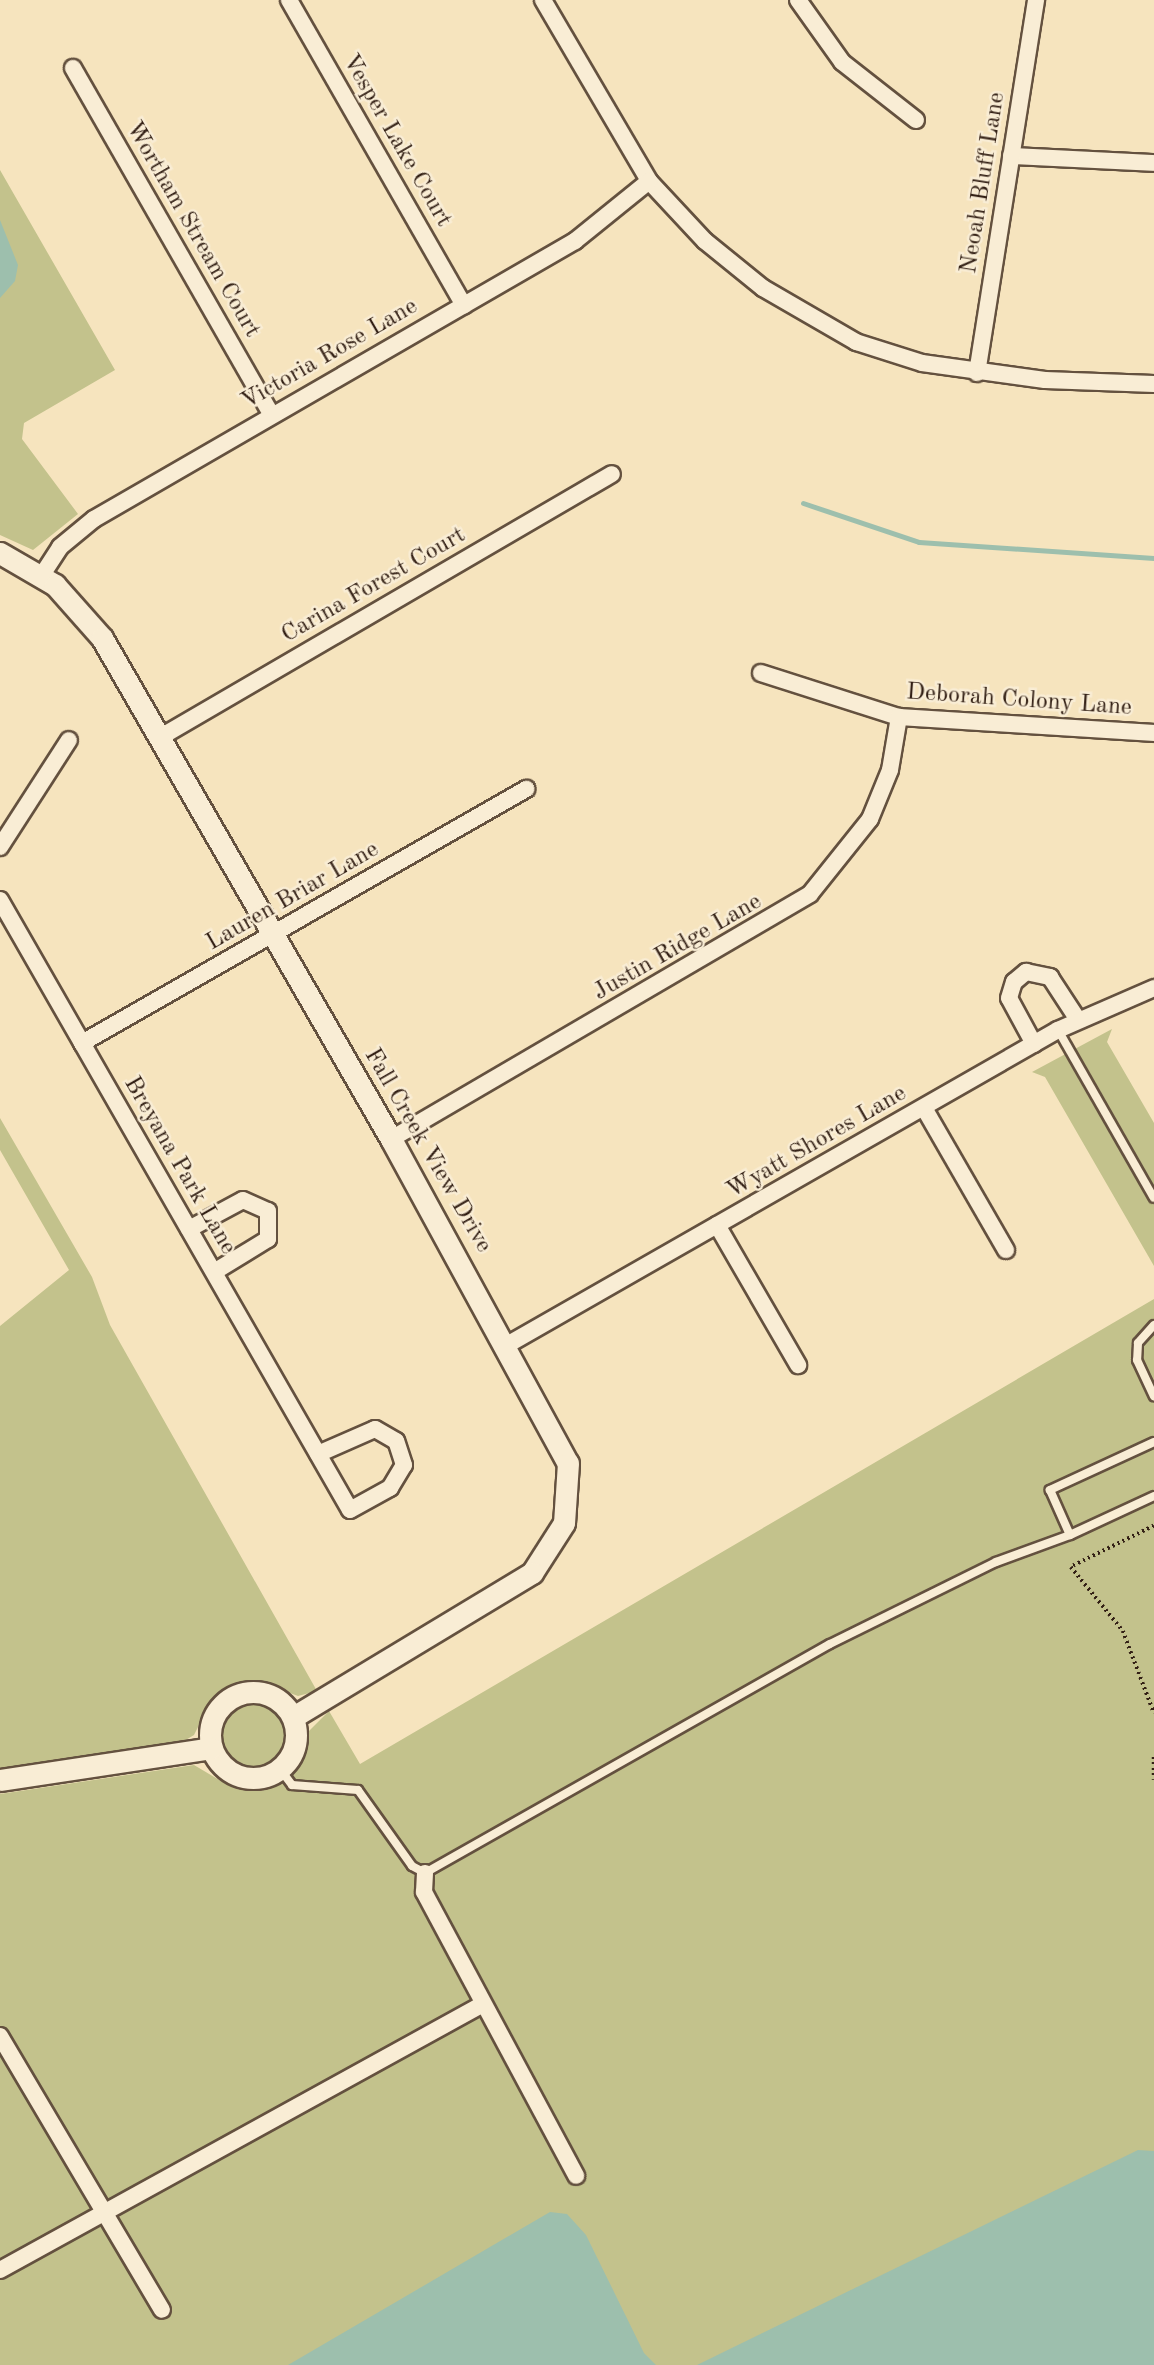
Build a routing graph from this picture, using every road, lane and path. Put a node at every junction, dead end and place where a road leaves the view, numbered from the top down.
1 (289, 0) edge
2 (543, 0) edge
3 (798, 0) edge
4 (1037, 0) edge
5 (74, 68) dead end
6 (916, 120) dead end
7 (1011, 156) junction
8 (1154, 163) edge
9 (649, 181) junction
10 (464, 305) junction
11 (977, 373) junction
12 (1154, 384) edge
13 (271, 414) junction
14 (612, 474) dead end
15 (0, 553) edge
16 (42, 575) junction
17 (761, 673) dead end
18 (899, 717) junction
19 (1154, 733) edge
20 (159, 738) junction
21 (69, 740) dead end
22 (526, 789) dead end
23 (0, 847) edge
24 (0, 900) edge
25 (273, 935) junction
26 (1154, 988) edge
27 (1078, 1020) junction
28 (1058, 1030) junction
29 (82, 1044) junction
30 (1034, 1044) junction
31 (924, 1108) junction
32 (390, 1139) junction
33 (1154, 1198) edge
34 (717, 1225) junction
35 (189, 1229) junction
36 (1006, 1250) dead end
37 (214, 1272) junction
38 (1154, 1325) edge
39 (507, 1345) junction
40 (798, 1365) dead end
41 (1154, 1396) edge
42 (1154, 1442) edge
43 (318, 1454) junction
44 (1154, 1496) edge
45 (1154, 1526) edge
46 (1070, 1535) junction
47 (1154, 1713) edge
48 (293, 1717) junction
49 (211, 1748) junction
50 (1154, 1757) edge
51 (281, 1769) junction
52 (0, 1780) edge
53 (1154, 1780) edge
54 (425, 1873) junction
55 (483, 2004) junction
56 (0, 2036) edge
57 (576, 2176) dead end
58 (102, 2210) junction
59 (0, 2270) edge
60 (162, 2310) dead end

1 - 10 street, Vesper Lake Court
2 - 9 street
3 - 6 street
4 - 7 street, Neoah Bluff Lane
5 - 13 street, Wortham Stream Court
7 - 8 street
7 - 11 street, Neoah Bluff Lane
9 - 10 street, Victoria Rose Lane
9 - 11 street
10 - 13 street, Victoria Rose Lane
11 - 12 street
13 - 16 street, Victoria Rose Lane
14 - 20 street, Carina Forest Court
15 - 16 street, Fall Creek View Drive
16 - 20 street, Fall Creek View Drive
17 - 18 street, Deborah Colony Lane
18 - 19 street, Deborah Colony Lane
18 - 32 street, Justin Ridge Lane
20 - 25 street, Fall Creek View Drive
21 - 23 street
22 - 25 street, Lauren Briar Lane
24 - 29 street, Breyana Park Lane
25 - 29 street, Lauren Briar Lane
25 - 32 street, Fall Creek View Drive
26 - 27 street, Wyatt Shores Lane
27 - 28 street, Wyatt Shores Lane
27 - 30 street
28 - 30 street, Wyatt Shores Lane
28 - 33 lane
29 - 35 street, Breyana Park Lane
30 - 31 street, Wyatt Shores Lane
31 - 34 street, Wyatt Shores Lane
31 - 36 street
32 - 39 street, Fall Creek View Drive
34 - 39 street, Wyatt Shores Lane
34 - 40 street
35 - 37 street, Breyana Park Lane
35 - 37 street
37 - 43 street, Breyana Park Lane
38 - 41 lane
39 - 48 street, Fall Creek View Drive
42 - 46 lane
43 - 43 street, Breyana Park Lane
44 - 46 lane
45 - 47 path
46 - 54 lane
48 - 49 street
48 - 51 street
49 - 51 street
49 - 52 street
50 - 53 path
51 - 54 lane
54 - 55 street
55 - 57 street
55 - 58 street
56 - 58 street
58 - 59 street
58 - 60 street

